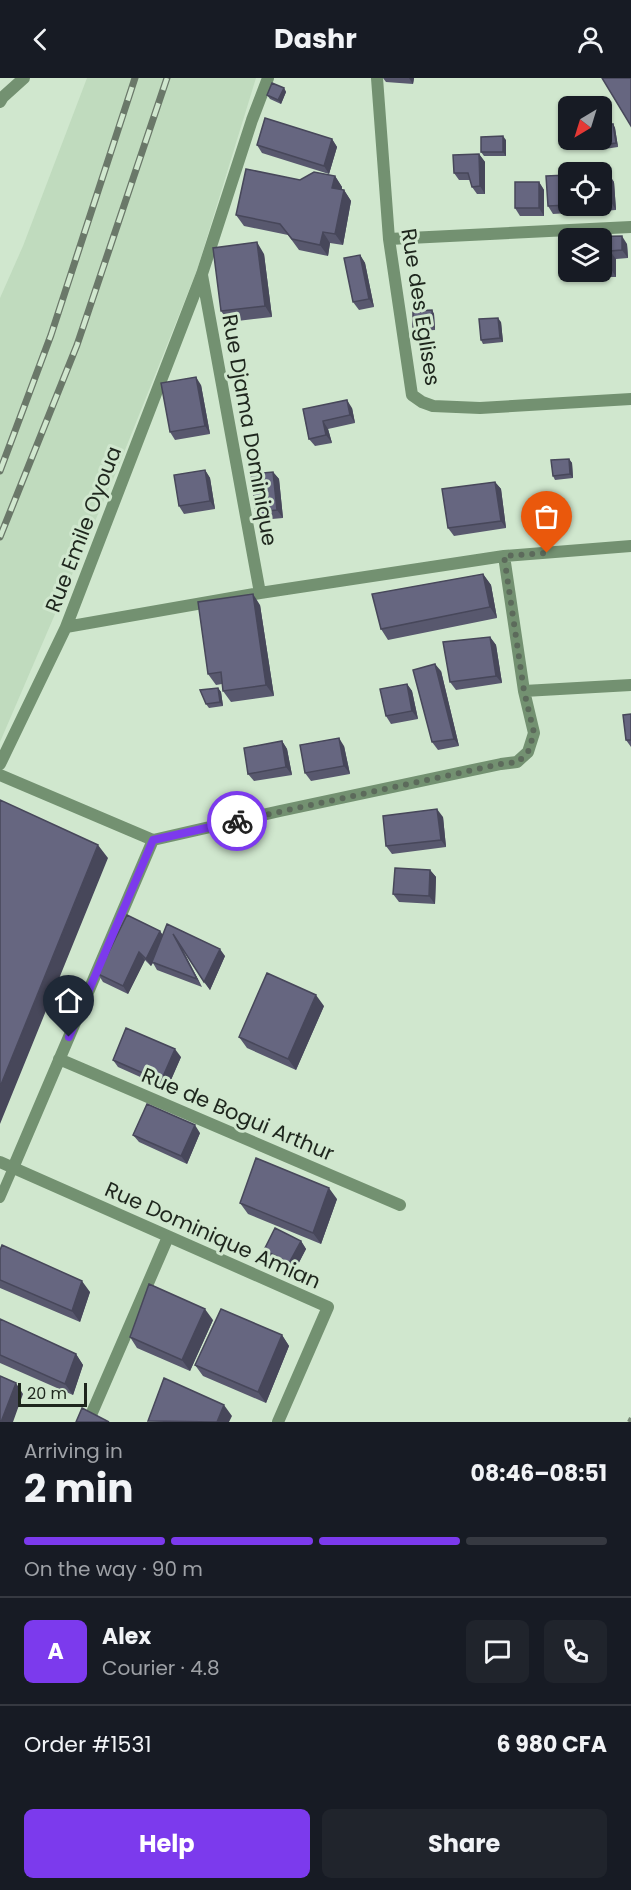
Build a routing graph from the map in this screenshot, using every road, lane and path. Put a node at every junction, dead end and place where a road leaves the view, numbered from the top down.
1 (24, 78) edge
2 (268, 78) edge
3 (377, 78) edge
4 (1, 99) edge
5 (631, 227) edge
6 (389, 239) junction
7 (202, 274) junction
8 (631, 399) edge
9 (631, 546) edge
10 (504, 556) junction
11 (260, 593) junction
12 (66, 627) junction
13 (631, 685) edge
14 (524, 691) junction
15 (0, 764) edge
16 (0, 775) edge
17 (153, 840) junction
18 (59, 1059) junction
19 (0, 1162) edge
20 (13, 1168) junction
21 (0, 1198) edge
22 (400, 1205) dead end
23 (168, 1237) junction
24 (631, 1418) edge
25 (88, 1422) edge
26 (278, 1422) edge
27 (628, 1422) edge

1 - 4 street
2 - 7 street, Rue Emile Oyoua
3 - 6 street, Rue des Eglises
5 - 6 street
6 - 8 street, Rue des Eglises
7 - 11 street, Rue Djama Dominique
7 - 12 street, Rue Emile Oyoua
9 - 10 street, Rue Emile Oyoua
10 - 11 street, Rue Emile Oyoua
10 - 14 street
11 - 12 street, Rue Emile Oyoua
12 - 15 street
13 - 14 street
14 - 17 street
16 - 17 street
17 - 18 street
18 - 20 street
18 - 22 street, Rue de Bogui Arthur
19 - 20 street, Rue Dominique Amian
20 - 21 lane
20 - 23 street, Rue Dominique Amian
23 - 25 street
23 - 26 street, Rue Dominique Amian
24 - 27 path

